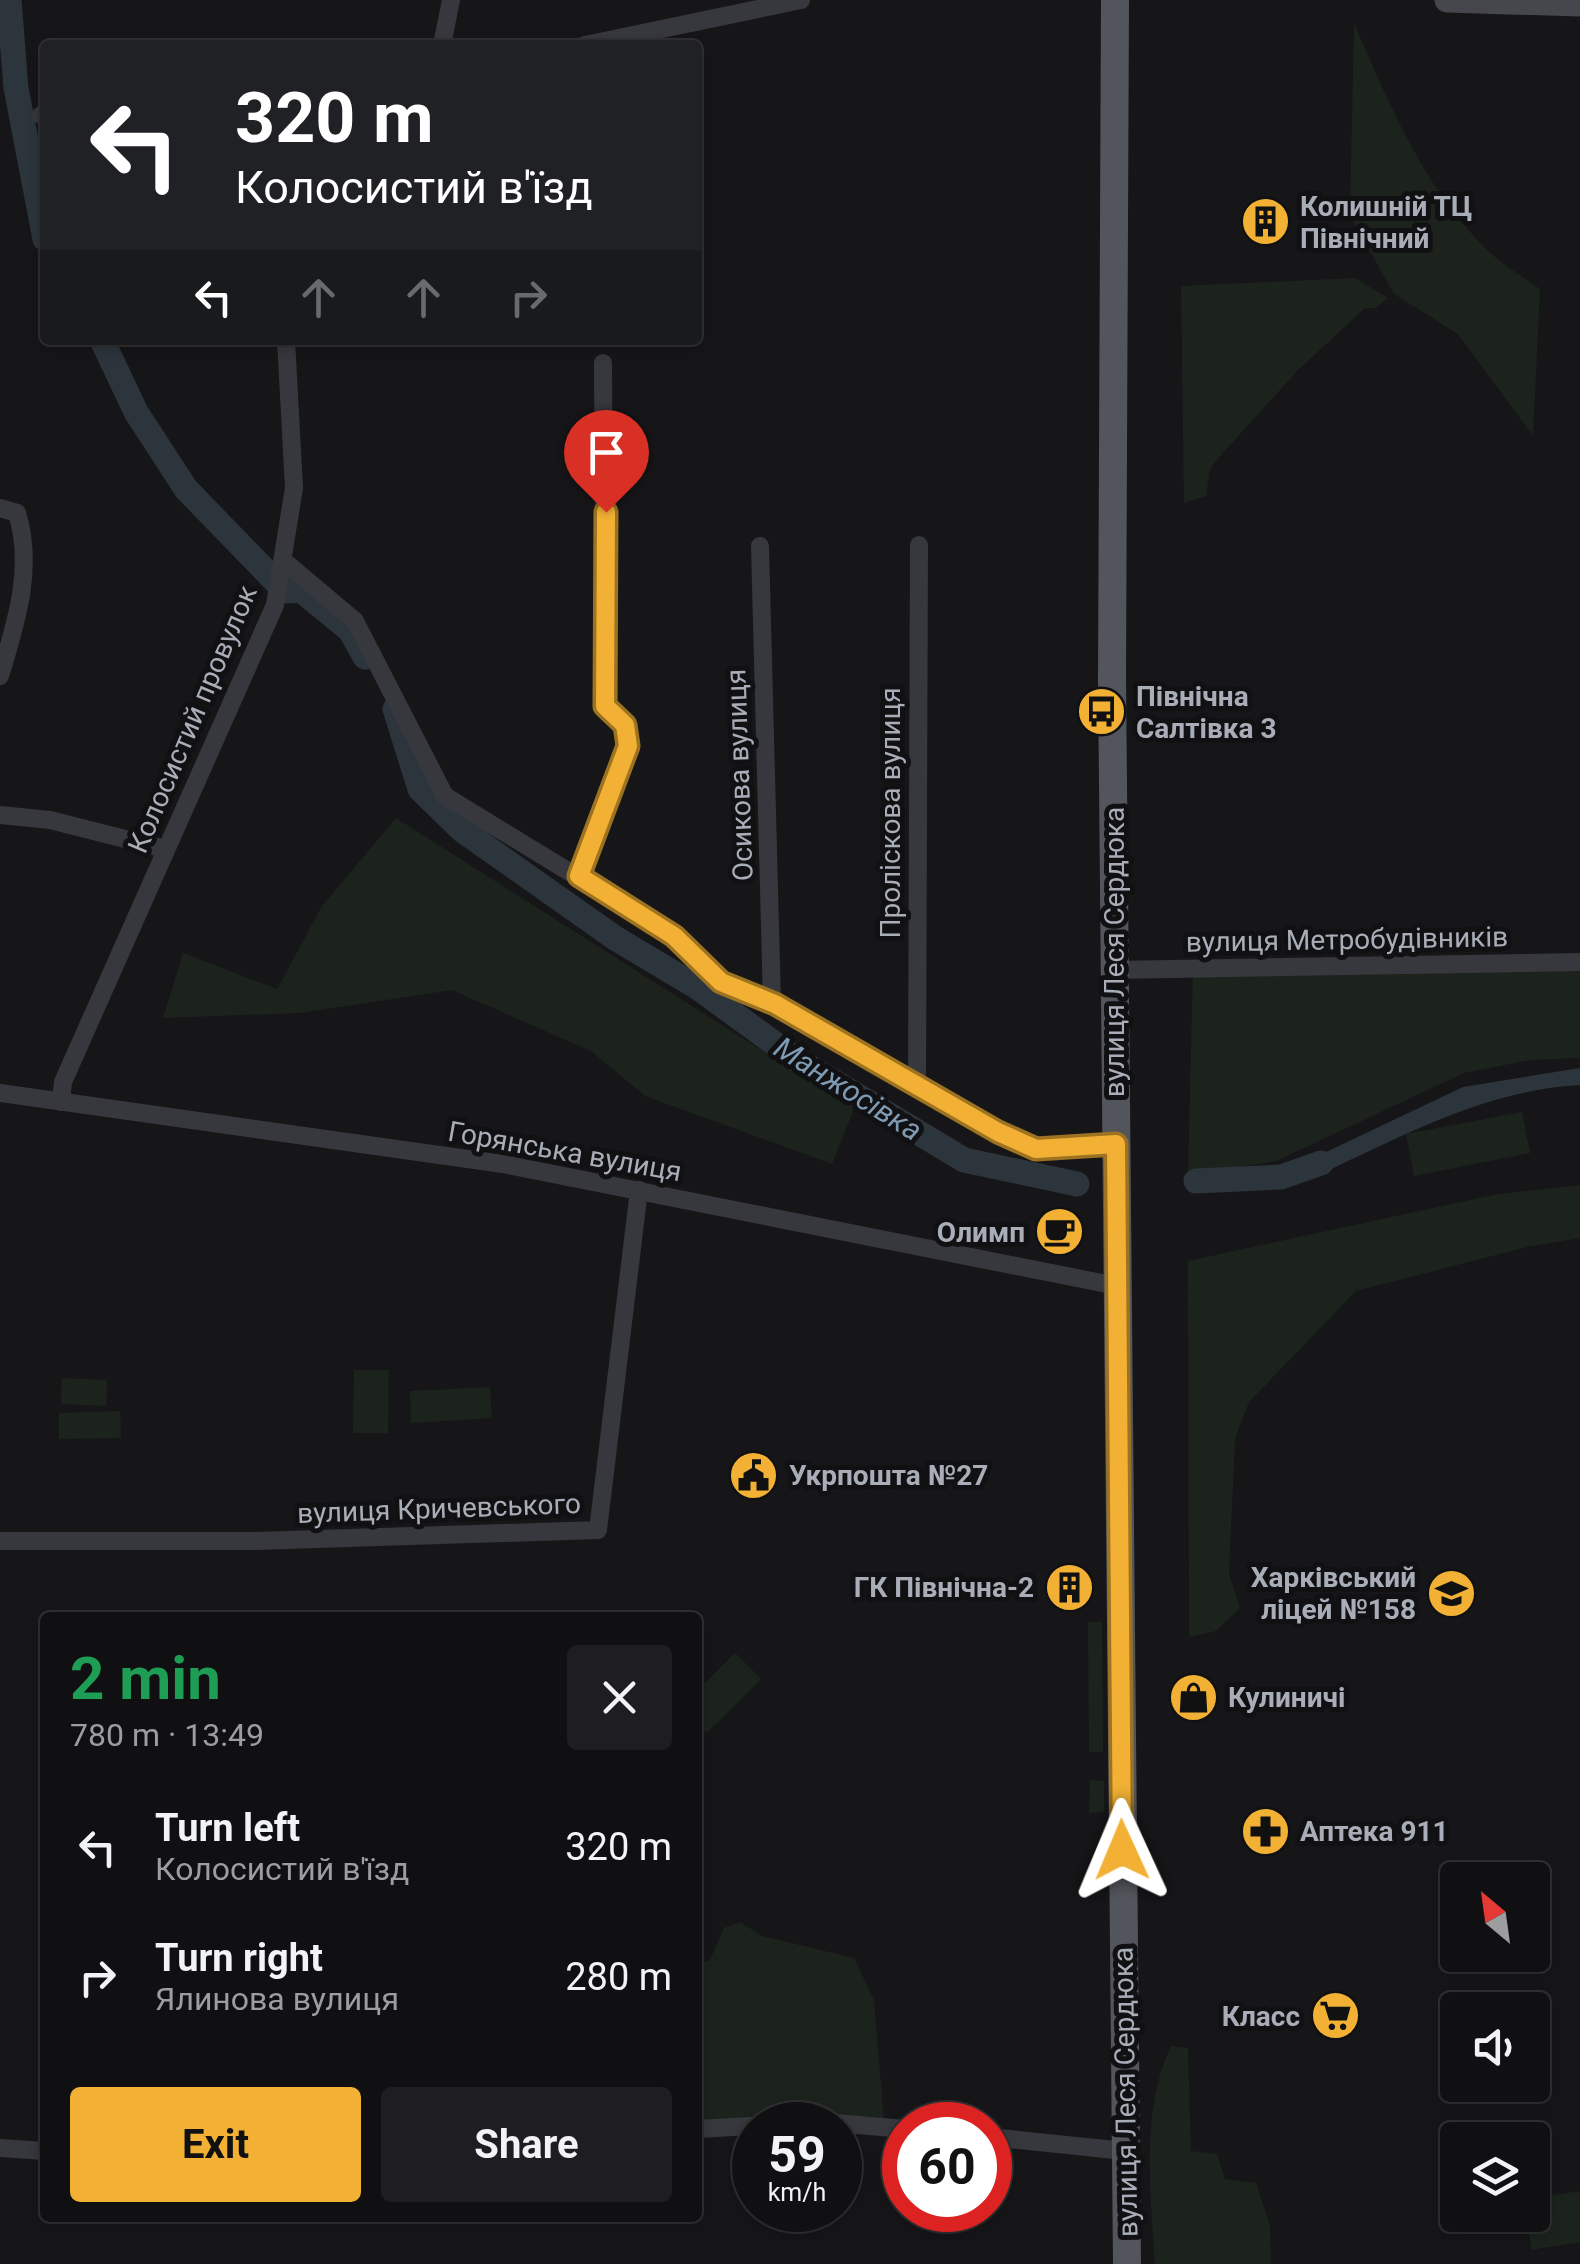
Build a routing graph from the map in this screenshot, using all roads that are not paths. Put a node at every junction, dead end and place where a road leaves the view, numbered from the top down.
1 (451, 0) edge
2 (801, 0) edge
3 (1114, 0) edge
4 (1446, 0) edge
5 (1580, 4) edge
6 (443, 40) edge
7 (609, 40) edge
8 (286, 345) edge
9 (604, 363) dead end
10 (0, 508) edge
11 (919, 545) dead end
12 (760, 546) dead end
13 (284, 568) junction
14 (0, 676) edge
15 (0, 815) edge
16 (165, 849) junction
17 (579, 876) junction
18 (1580, 962) edge
19 (1114, 970) junction
20 (772, 1003) junction
21 (917, 1082) junction
22 (0, 1093) edge
23 (62, 1102) junction
24 (1116, 1154) junction
25 (640, 1190) junction
26 (1117, 1286) junction
27 (0, 1541) edge
28 (882, 2127) edge
29 (702, 2129) edge
30 (1012, 2139) edge
31 (0, 2148) edge
32 (1125, 2150) junction
33 (40, 2151) edge
34 (1127, 2264) edge

1 - 6 street
2 - 7 street
3 - 19 main road, вулиця Леся Сердюка
4 - 5 main road
8 - 13 street, Колосистий провулок
9 - 17 street
10 - 14 street
11 - 21 street, Проліскова вулиця
12 - 20 street, Осикова вулиця
13 - 16 street, Колосистий провулок
13 - 17 street
15 - 16 street
16 - 23 street, Колосистий провулок
17 - 20 street
18 - 19 street, вулиця Метробудівників
19 - 24 main road, вулиця Леся Сердюка
20 - 21 street
21 - 24 street
22 - 23 street, Горянська вулиця
23 - 25 street, Горянська вулиця
24 - 26 main road, вулиця Леся Сердюка
25 - 26 street, Горянська вулиця
25 - 27 street, вулиця Кричевського
26 - 32 main road, вулиця Леся Сердюка
28 - 29 street
30 - 32 street
31 - 33 street
32 - 34 main road, вулиця Леся Сердюка

